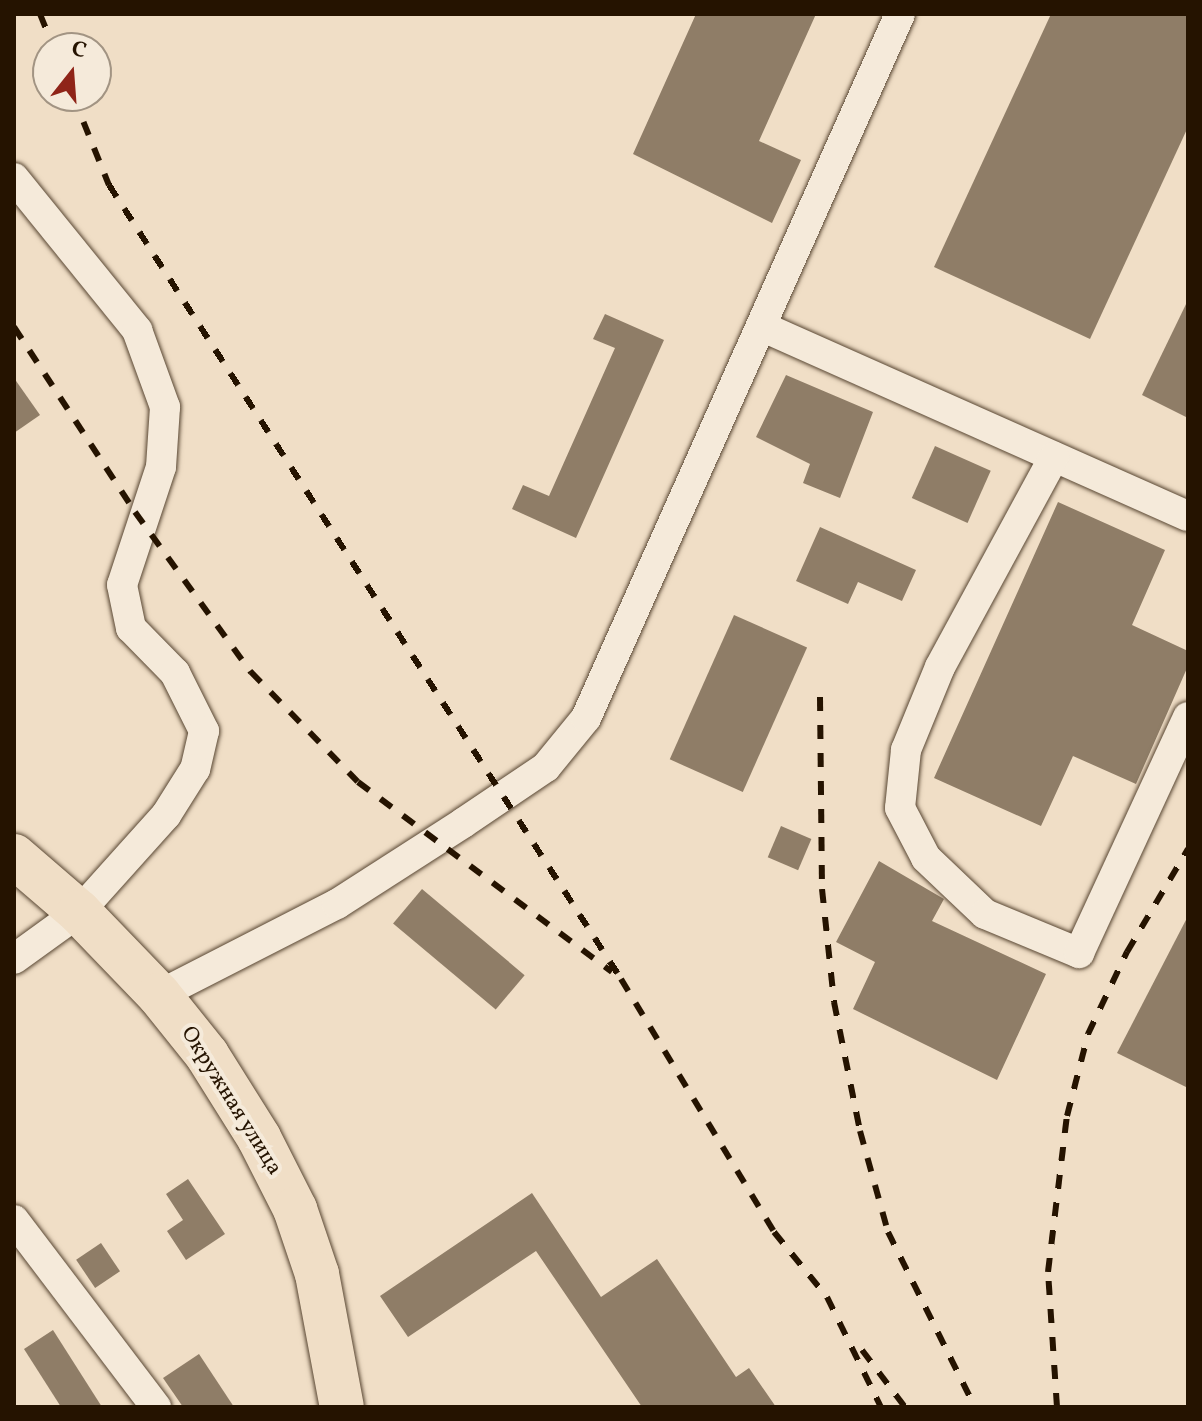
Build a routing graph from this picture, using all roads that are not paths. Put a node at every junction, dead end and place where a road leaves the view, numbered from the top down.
1 (900, 14) edge
2 (14, 178) edge
3 (763, 327) junction
4 (1054, 457) junction
5 (1188, 516) edge
6 (1188, 717) edge
7 (14, 856) edge
8 (79, 912) junction
9 (14, 959) edge
10 (159, 995) junction
11 (14, 1220) edge
12 (156, 1407) edge
13 (342, 1407) edge

1 - 3 street
2 - 8 street
3 - 4 street
3 - 10 street
4 - 5 street
4 - 6 street
7 - 8 highway, Окружная улица
8 - 9 street
8 - 10 highway, Окружная улица
10 - 13 highway, Окружная улица
11 - 12 street

